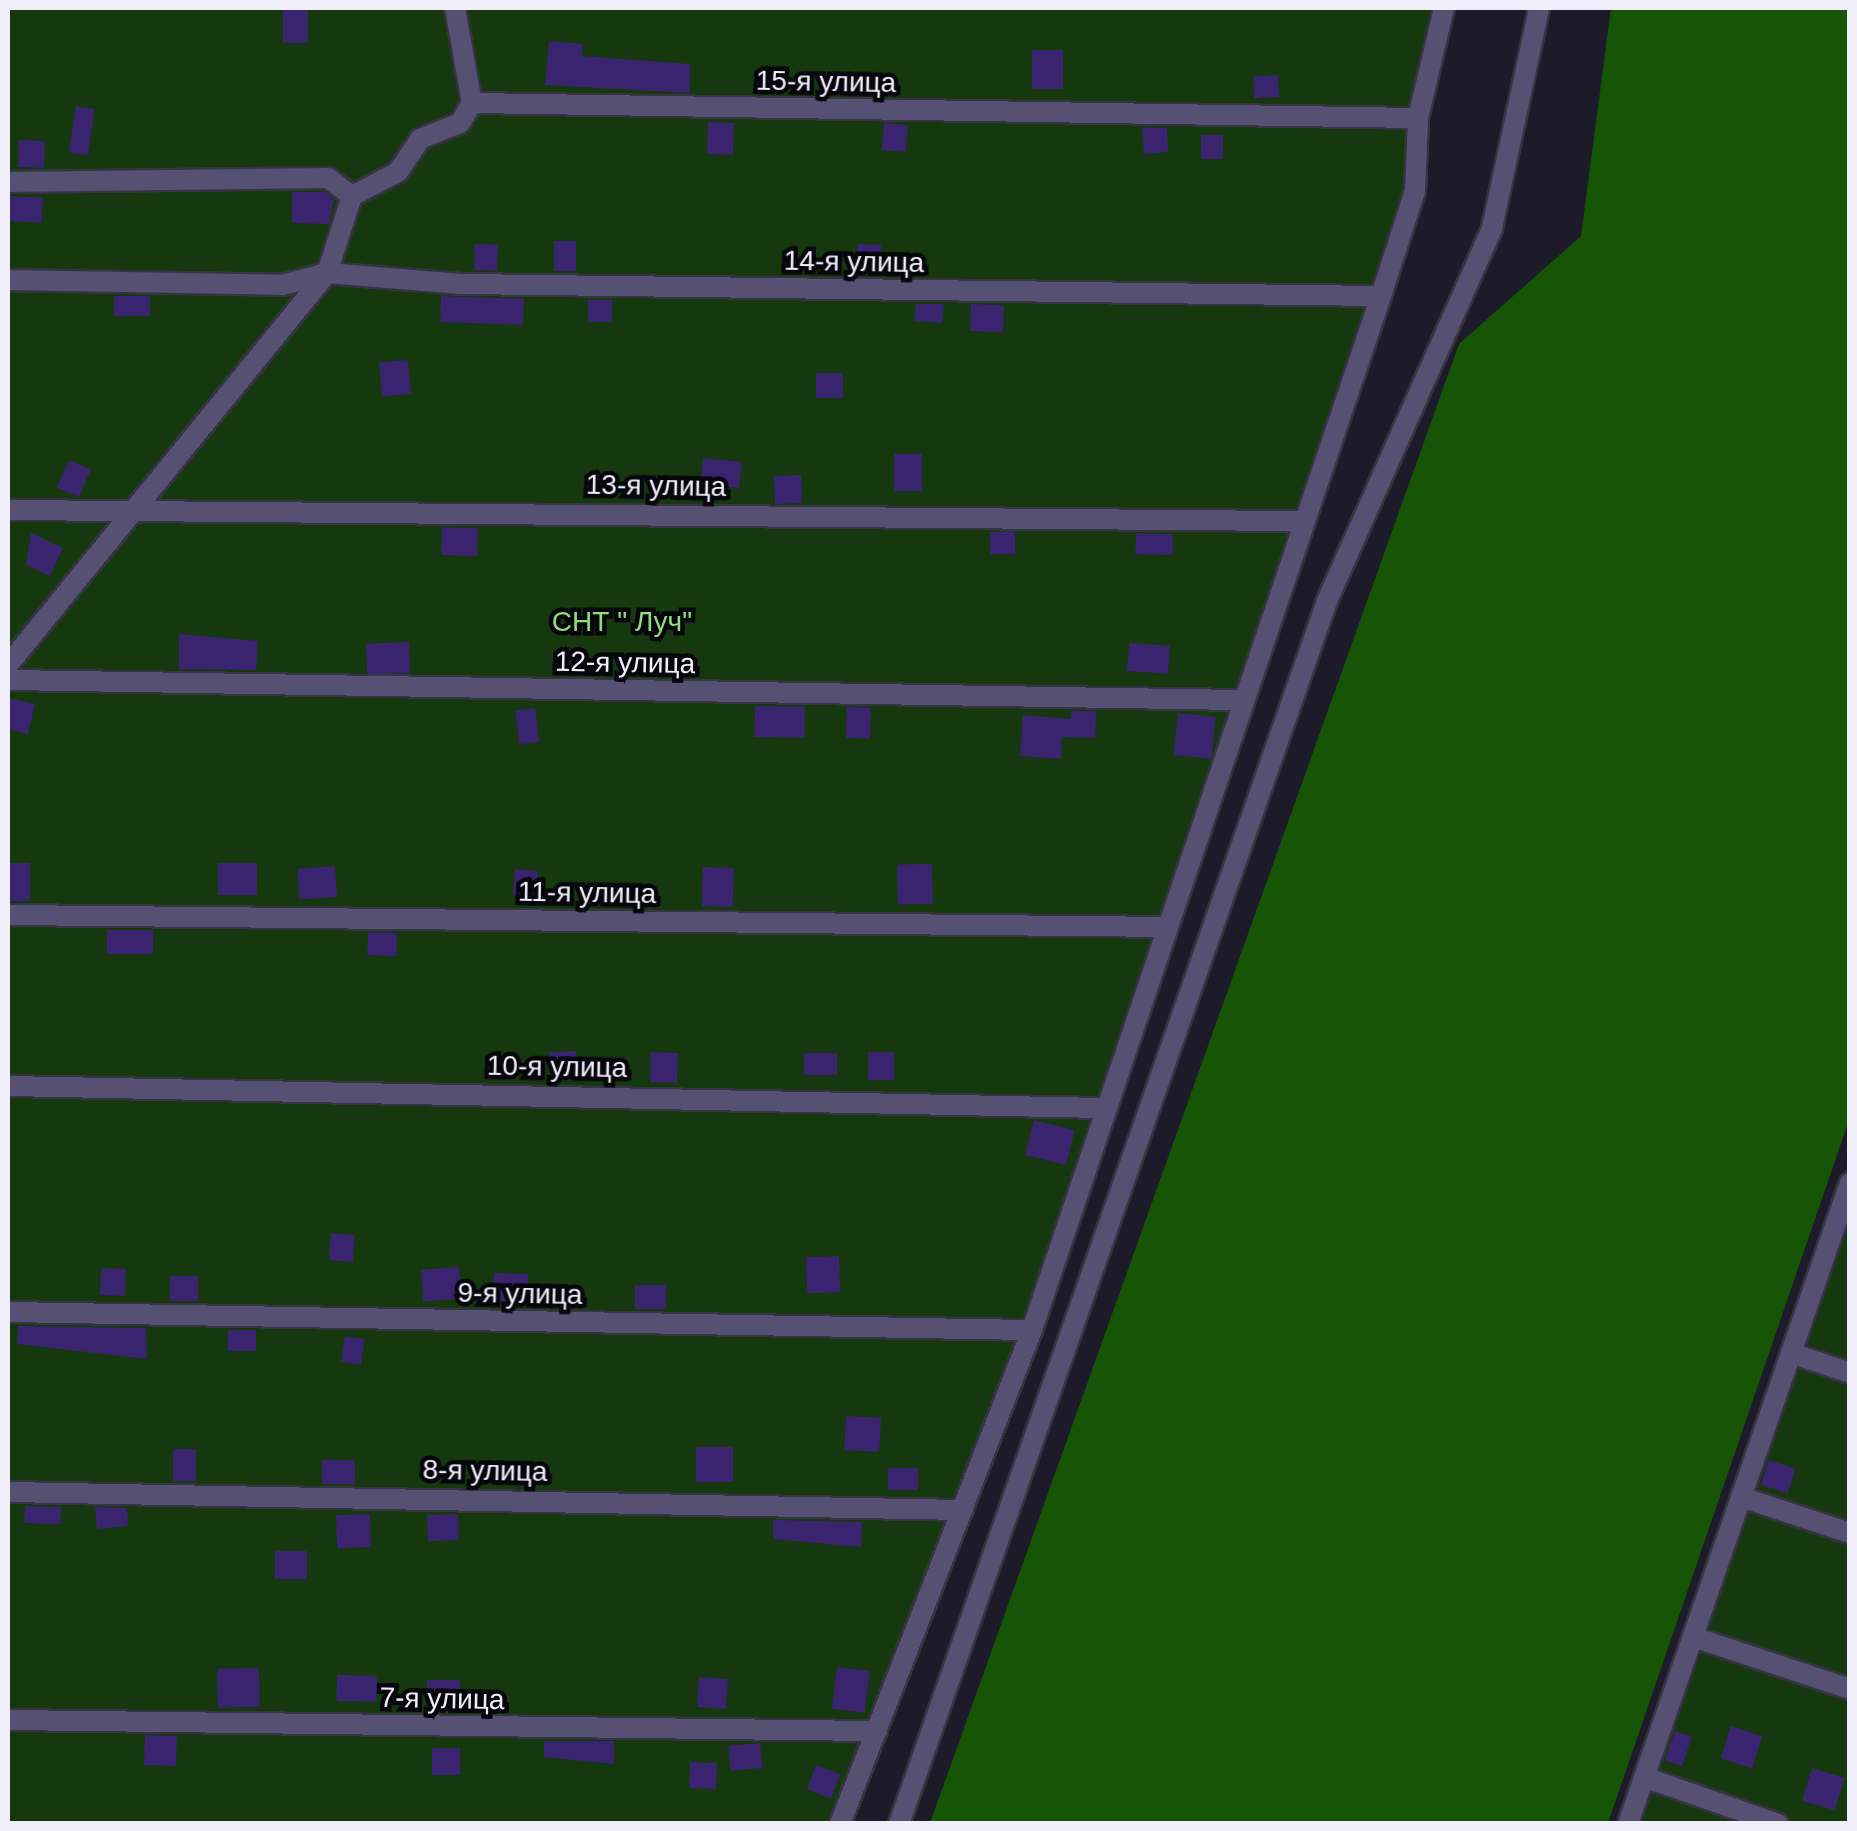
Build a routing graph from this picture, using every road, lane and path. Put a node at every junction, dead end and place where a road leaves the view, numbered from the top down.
1 (455, 8) edge
2 (1444, 8) edge
3 (1539, 8) edge
4 (472, 103) junction
5 (1418, 118) junction
6 (8, 182) edge
7 (352, 196) junction
8 (327, 273) junction
9 (8, 280) edge
10 (1381, 296) junction
11 (136, 506) junction
12 (8, 510) edge
13 (1303, 521) junction
14 (8, 665) edge
15 (8, 680) edge
16 (1241, 700) junction
17 (8, 915) edge
18 (1166, 927) junction
19 (8, 1086) edge
20 (1106, 1108) junction
21 (1850, 1184) edge
22 (1846, 1208) edge
23 (8, 1312) edge
24 (1032, 1330) junction
25 (1791, 1353) junction
26 (1850, 1373) edge
27 (8, 1492) edge
28 (1741, 1497) junction
29 (962, 1510) junction
30 (1850, 1533) edge
31 (1693, 1636) junction
32 (1850, 1689) edge
33 (8, 1720) edge
34 (877, 1731) junction
35 (1644, 1778) junction
36 (840, 1824) edge
37 (900, 1824) edge
38 (1628, 1824) edge
39 (1778, 1824) edge

1 - 4 street
2 - 5 street
3 - 37 street
4 - 5 street, 15-я улица
4 - 7 street
5 - 10 street
6 - 7 street
7 - 8 street
8 - 9 street, 14-я улица
8 - 10 street, 14-я улица
8 - 11 street
10 - 13 street
11 - 12 street, 13-я улица
11 - 13 street, 13-я улица
11 - 14 street
13 - 16 street
15 - 16 street, 12-я улица
16 - 18 street
17 - 18 street, 11-я улица
18 - 20 street
19 - 20 street, 10-я улица
20 - 24 street
21 - 22 street
22 - 25 street
23 - 24 street, 9-я улица
24 - 29 street
25 - 26 street
25 - 28 street
27 - 29 street, 8-я улица
28 - 30 street
28 - 31 street
29 - 34 street
31 - 32 street
31 - 35 street
33 - 34 street, 7-я улица
34 - 36 street
35 - 38 street
35 - 39 street

